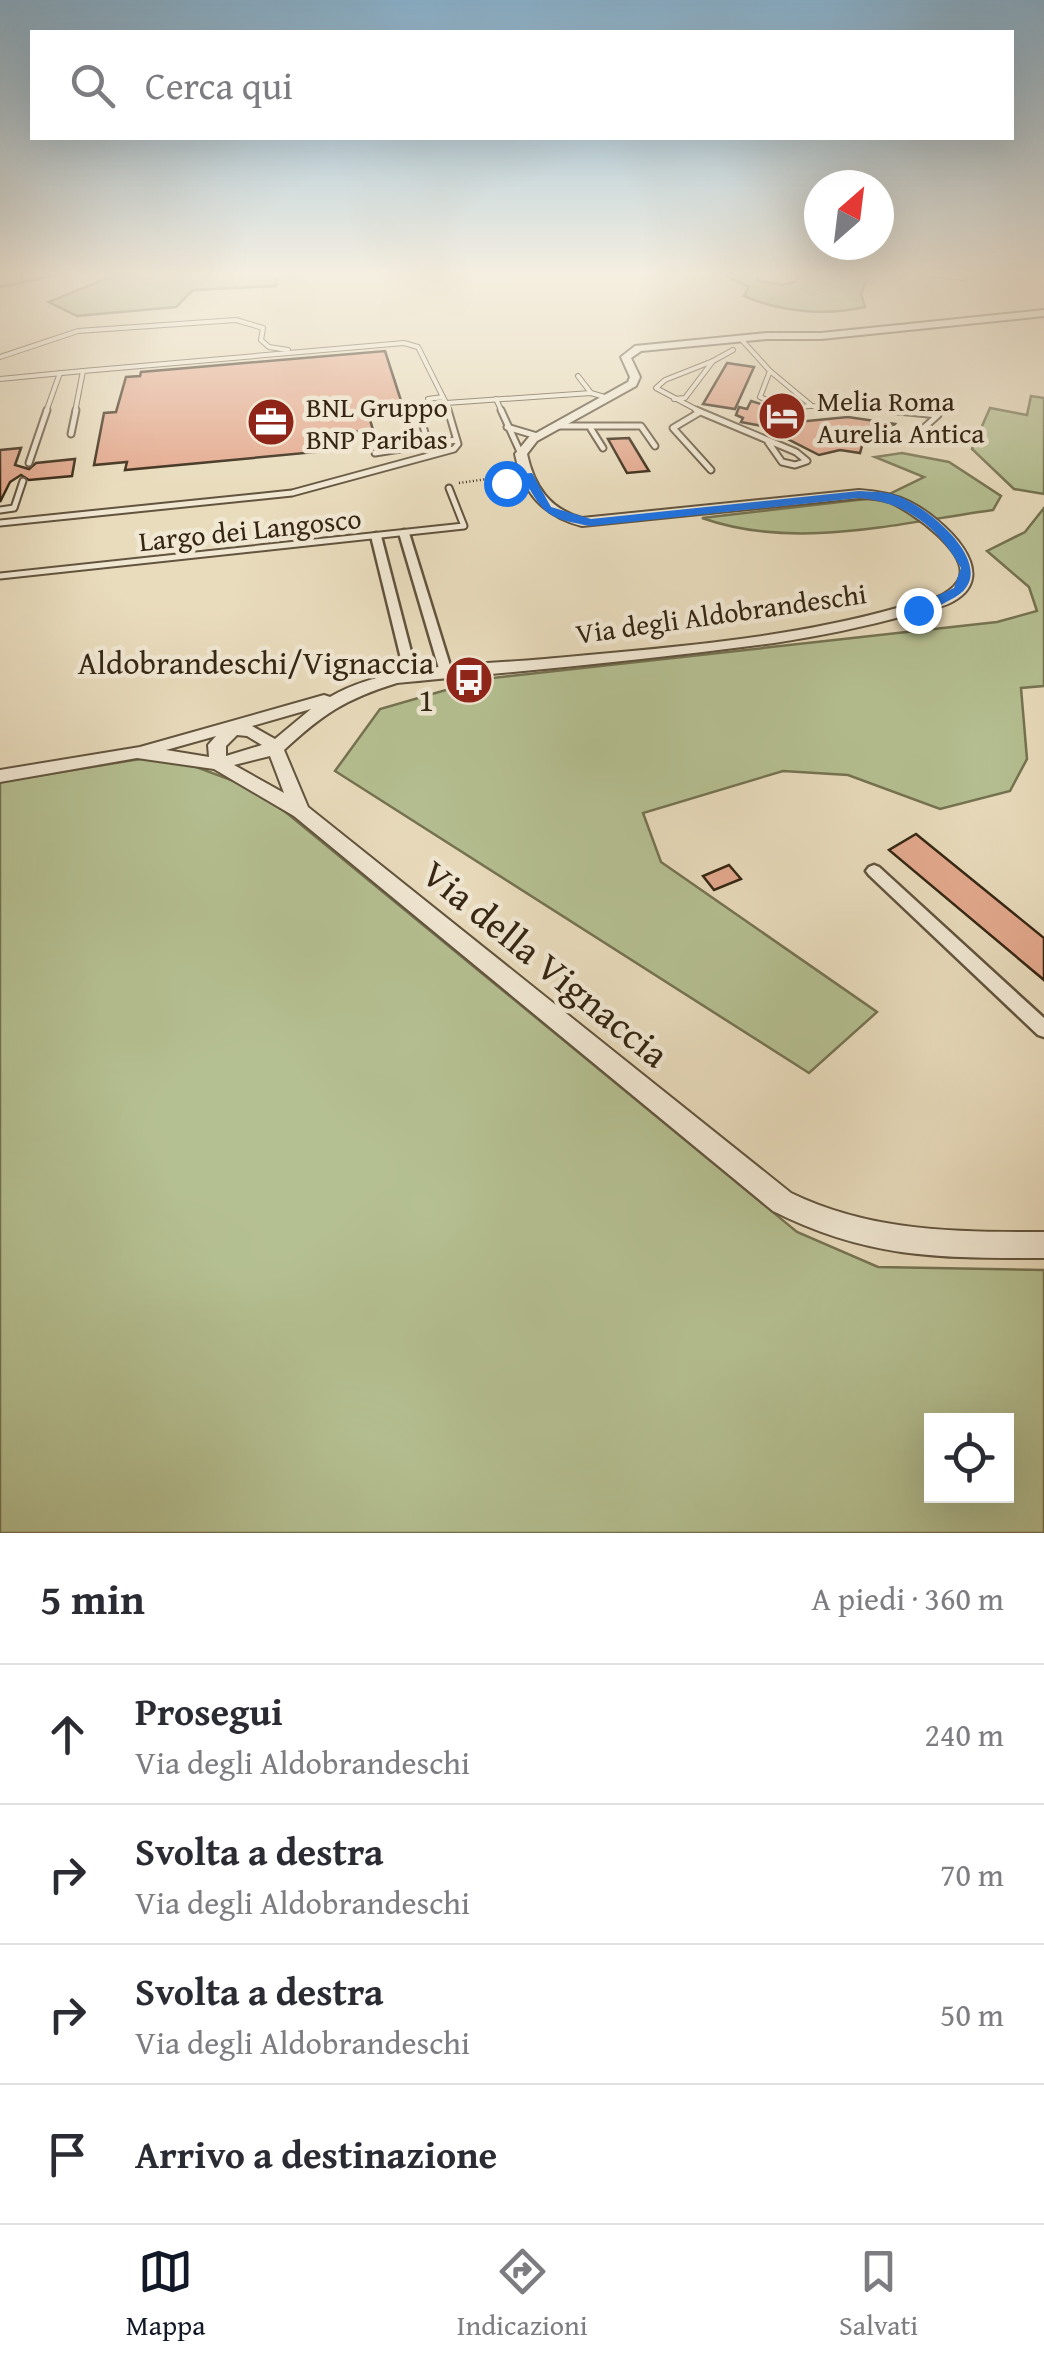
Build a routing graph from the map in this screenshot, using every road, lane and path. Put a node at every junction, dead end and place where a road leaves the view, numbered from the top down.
1 (34, 346) edge
2 (267, 346) edge
3 (391, 346) edge
4 (415, 346) edge
5 (676, 346) edge
6 (728, 346) edge
7 (746, 346) edge
8 (733, 350) junction
9 (750, 350) junction
10 (304, 352) junction
11 (0, 357) edge
12 (713, 361) junction
13 (770, 371) junction
14 (83, 372) junction
15 (60, 373) junction
16 (578, 376) dead end
17 (0, 379) edge
18 (591, 393) junction
19 (608, 398) junction
20 (673, 399) junction
21 (444, 400) junction
22 (496, 400) junction
23 (812, 406) junction
24 (700, 412) junction
25 (556, 426) junction
26 (507, 427) junction
27 (592, 430) junction
28 (71, 434) dead end
29 (916, 435) dead end
30 (537, 436) junction
31 (427, 439) dead end
32 (456, 440) junction
33 (768, 442) junction
34 (655, 446) dead end
35 (603, 448) dead end
36 (375, 453) dead end
37 (521, 454) junction
38 (30, 462) dead end
39 (711, 470) dead end
40 (528, 475) junction
41 (23, 481) dead end
42 (462, 481) dead end
43 (449, 488) dead end
44 (0, 510) edge
45 (0, 523) edge
46 (404, 533) junction
47 (376, 536) junction
48 (0, 576) edge
49 (446, 672) junction
50 (411, 675) junction
51 (352, 692) junction
52 (233, 728) junction
53 (277, 746) junction
54 (137, 752) junction
55 (218, 764) junction
56 (0, 776) edge
57 (300, 811) junction
58 (874, 872) dead end
59 (1044, 1029) edge
60 (1044, 1245) edge

1 - 11 lane
2 - 10 lane
3 - 10 lane
4 - 21 lane
5 - 19 street
6 - 8 lane
7 - 9 lane
8 - 9 lane
8 - 12 lane
9 - 13 lane
10 - 14 lane
12 - 20 lane
12 - 20 lane
13 - 23 lane
13 - 23 lane
14 - 15 lane
14 - 28 lane
15 - 17 lane
15 - 38 lane
16 - 18 lane
18 - 19 lane
18 - 22 lane
19 - 25 street
20 - 24 lane
21 - 22 lane
21 - 31 lane
21 - 32 lane
22 - 26 lane
23 - 29 lane
24 - 33 lane
24 - 39 lane
25 - 27 lane
25 - 30 street
26 - 30 lane
26 - 37 lane
27 - 34 lane
27 - 35 lane
30 - 37 street
32 - 36 lane
32 - 45 lane
33 - 33 lane
37 - 40 street, Via degli Aldobrandeschi
40 - 42 path
40 - 49 street, Via degli Aldobrandeschi
41 - 44 lane
43 - 46 lane, Largo dei Langosco
46 - 47 lane, Largo dei Langosco
46 - 49 street
47 - 48 lane, Largo dei Langosco
47 - 50 street
49 - 50 street, Via degli Aldobrandeschi
50 - 51 street, Via degli Aldobrandeschi
51 - 52 street
51 - 53 street, Via degli Aldobrandeschi
52 - 53 street
52 - 54 street
52 - 55 street
53 - 55 street, Via degli Aldobrandeschi
53 - 57 street
54 - 55 street, Via della Vignaccia
54 - 56 street, Via della Vignaccia
55 - 57 street, Via della Vignaccia
57 - 60 street, Via della Vignaccia
58 - 59 street

